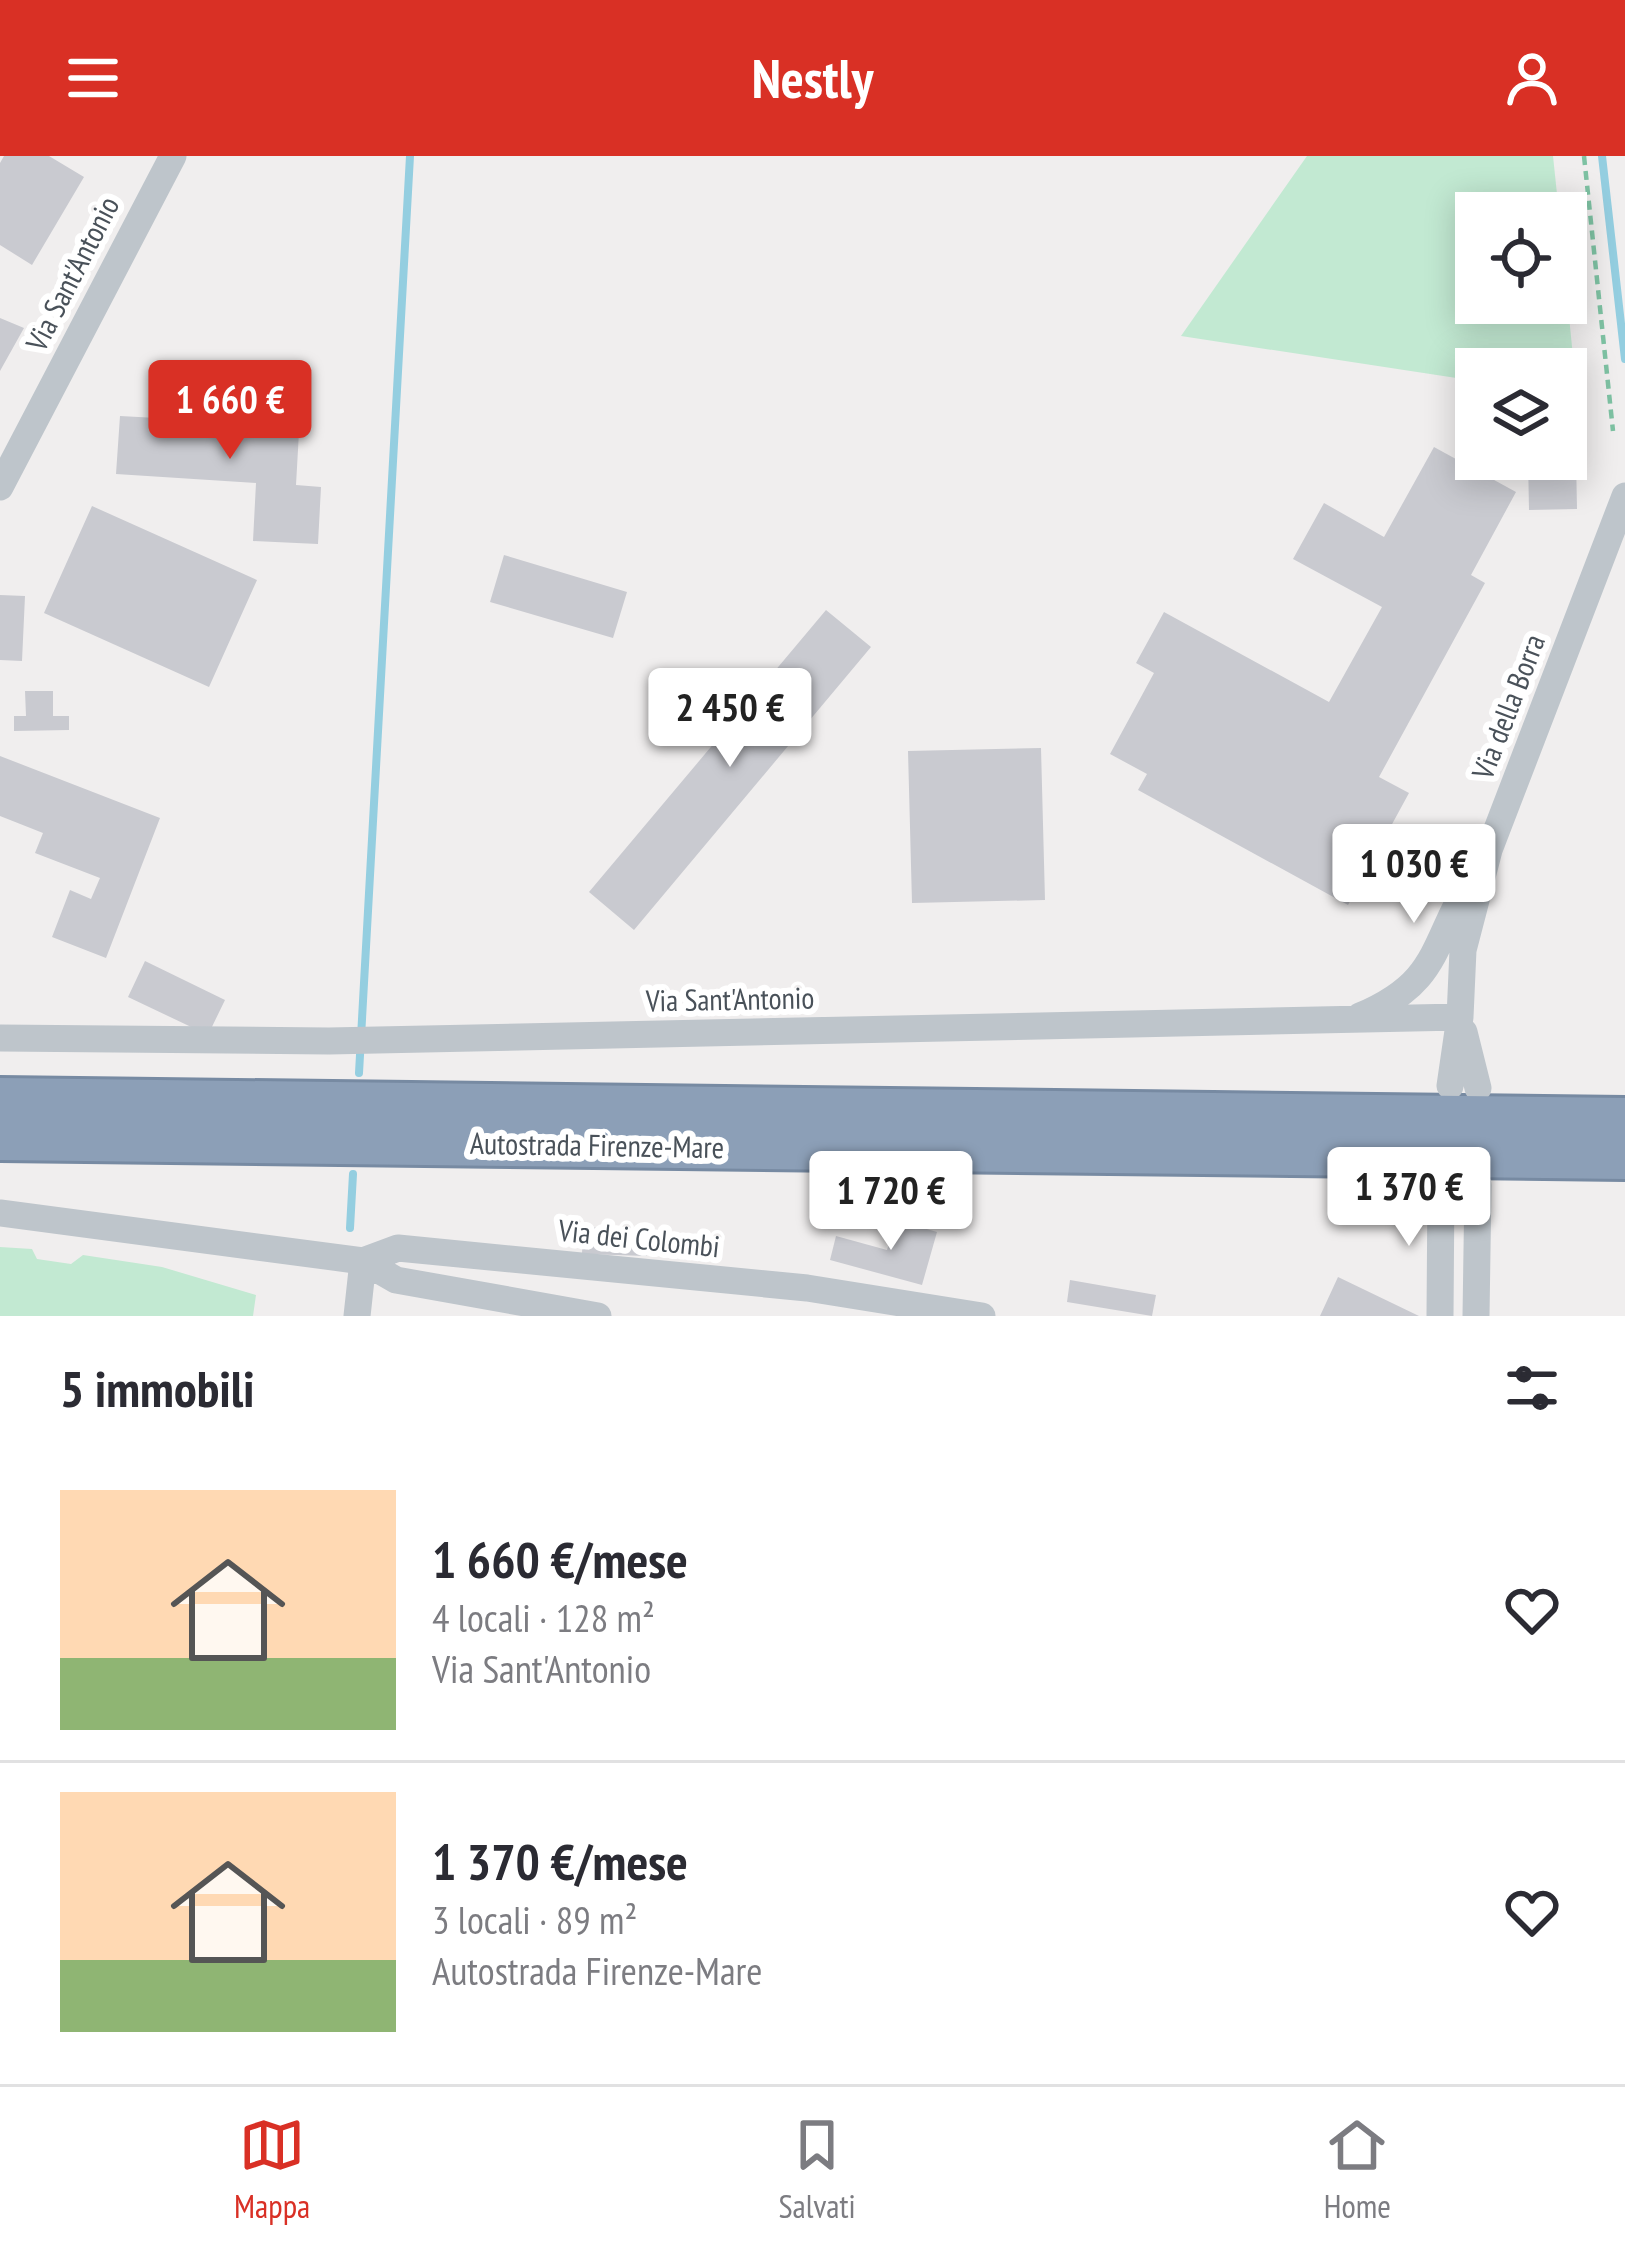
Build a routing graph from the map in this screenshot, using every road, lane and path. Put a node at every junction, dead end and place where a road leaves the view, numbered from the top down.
1 (173, 156) edge
2 (1584, 156) edge
3 (1612, 431) dead end
4 (0, 487) edge
5 (1625, 496) edge
6 (1489, 850) junction
7 (1460, 1017) junction
8 (1350, 1020) junction
9 (0, 1039) edge
10 (1464, 1087) dead end
11 (0, 1100) edge
12 (1625, 1119) edge
13 (0, 1139) edge
14 (1625, 1158) edge
15 (1441, 1185) dead end
16 (1478, 1186) dead end
17 (0, 1213) edge
18 (363, 1262) junction
19 (357, 1316) edge
20 (598, 1316) edge
21 (982, 1316) edge
22 (1440, 1316) edge
23 (1476, 1316) edge

1 - 4 street, Via Sant'Antonio
2 - 3 path
5 - 6 street, Via della Borra
6 - 7 street, Via della Borra
6 - 8 street
7 - 8 street, Via Sant'Antonio
7 - 10 street, Via della Borra
8 - 9 street, Via Sant'Antonio
11 - 12 highway, Autostrada Firenze-Mare
13 - 14 highway, Autostrada Firenze-Mare
15 - 22 street
16 - 23 street
17 - 18 street, Via dei Colombi
18 - 19 street
18 - 20 street, Via dei Colombi
18 - 21 street, Via dei Colombi

